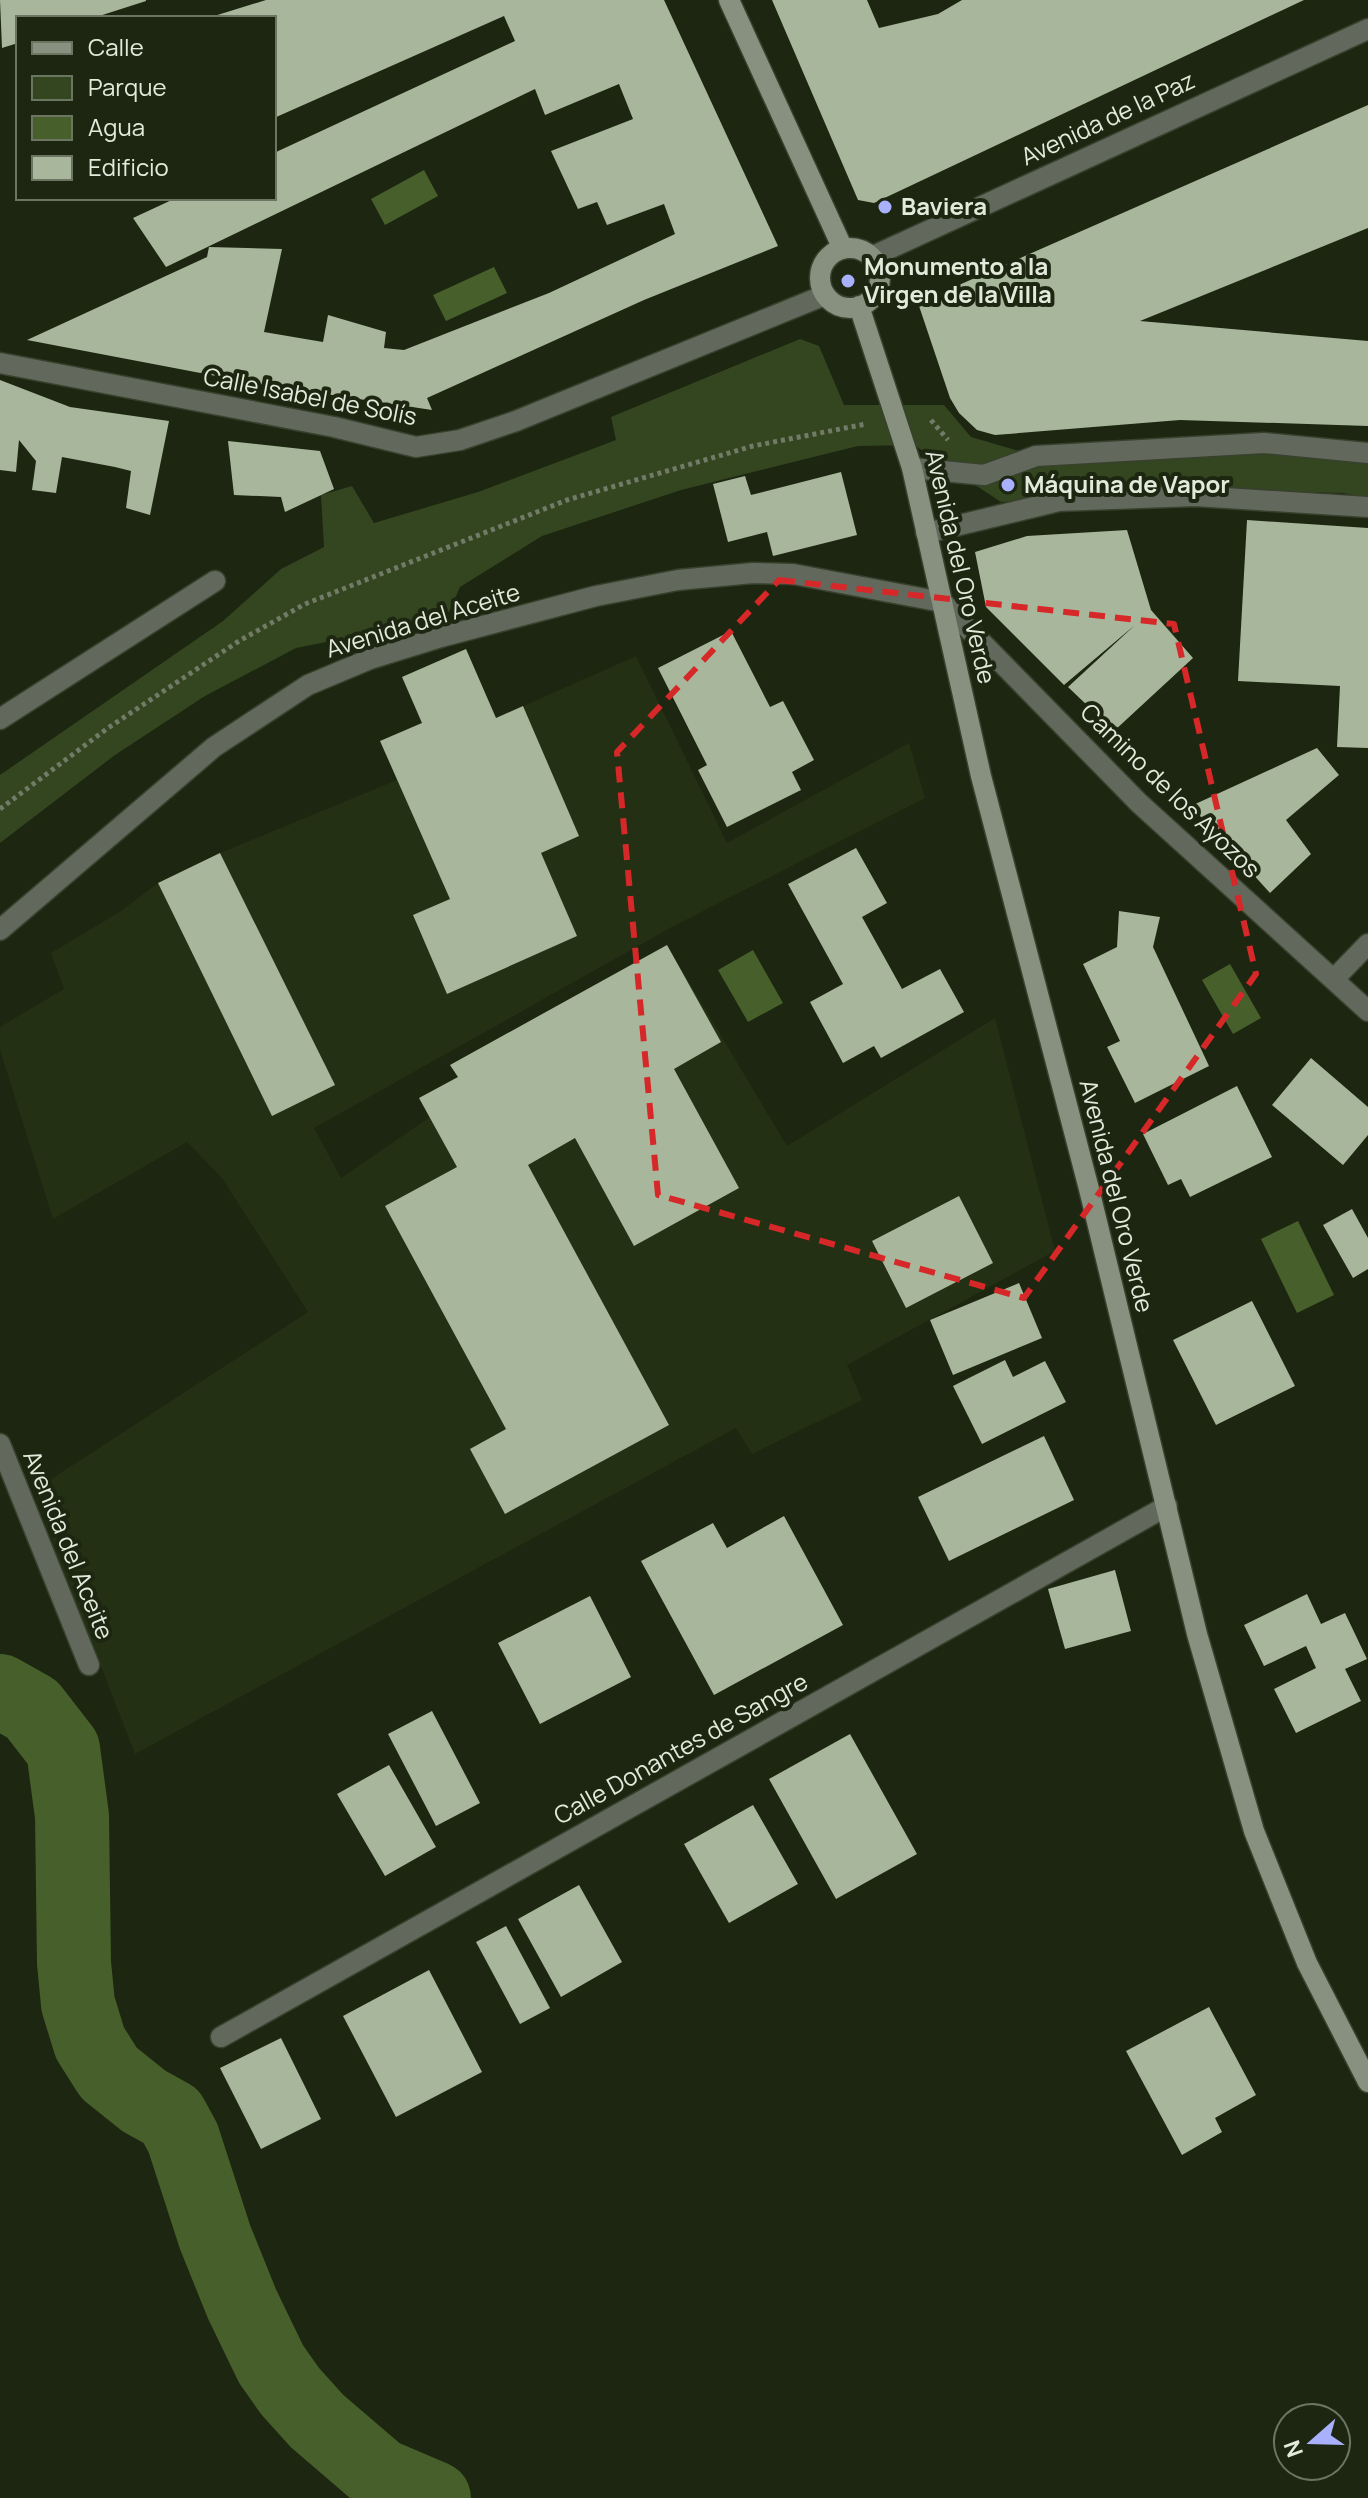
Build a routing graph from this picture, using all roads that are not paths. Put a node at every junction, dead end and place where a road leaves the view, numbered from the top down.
1 (729, 0) edge
2 (1368, 29) edge
3 (843, 249) junction
4 (871, 257) junction
5 (825, 295) junction
6 (859, 306) junction
7 (0, 363) edge
8 (1368, 453) edge
9 (912, 468) junction
10 (1368, 507) edge
11 (926, 533) junction
12 (215, 581) dead end
13 (942, 602) junction
14 (0, 719) edge
15 (0, 930) edge
16 (1368, 944) edge
17 (1334, 979) junction
18 (1368, 1011) edge
19 (0, 1444) edge
20 (1167, 1506) junction
21 (89, 1665) dead end
22 (221, 2037) dead end
23 (1368, 2082) edge

1 - 3 main road
2 - 4 street, Avenida de la Paz
3 - 4 main road
3 - 5 main road
4 - 6 main road
5 - 6 main road
5 - 7 street, Calle Isabel de Solís
6 - 9 main road, Avenida del Oro Verde
8 - 9 street
9 - 11 main road, Avenida del Oro Verde
10 - 11 street
11 - 13 main road, Avenida del Oro Verde
12 - 14 street
13 - 15 street, Avenida del Aceite
13 - 17 street, Camino de los Ayozos
13 - 20 main road, Avenida del Oro Verde
16 - 17 street
17 - 18 street, Camino de los Ayozos
19 - 21 street, Avenida del Aceite
20 - 22 street, Calle Donantes de Sangre
20 - 23 main road, Avenida del Oro Verde

